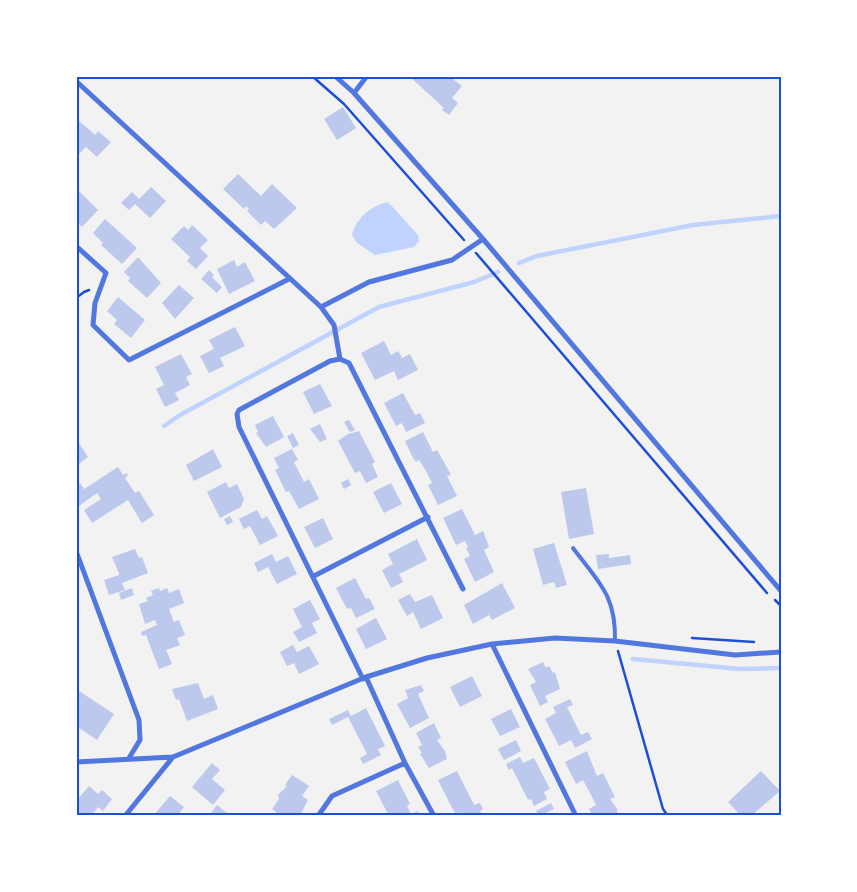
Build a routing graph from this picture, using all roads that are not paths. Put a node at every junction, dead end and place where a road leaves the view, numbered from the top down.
1 (335, 76) edge
2 (367, 76) edge
3 (76, 81) edge
4 (354, 93) junction
5 (483, 238) junction
6 (76, 246) edge
7 (289, 279) junction
8 (321, 307) junction
9 (340, 359) junction
10 (428, 517) junction
11 (573, 548) dead end
12 (76, 550) edge
13 (314, 576) junction
14 (463, 589) dead end
15 (781, 591) edge
16 (615, 641) junction
17 (492, 644) junction
18 (781, 652) edge
19 (364, 678) junction
20 (172, 757) junction
21 (129, 758) junction
22 (76, 762) edge
23 (406, 762) junction
24 (125, 816) edge
25 (318, 816) edge
26 (434, 816) edge
27 (576, 816) edge

1 - 4 street
2 - 4 street
3 - 7 street
4 - 5 street
5 - 8 street
5 - 15 street
6 - 7 street
7 - 8 street
8 - 9 street
9 - 10 street
9 - 13 street
10 - 13 street
10 - 14 street
11 - 16 lane
12 - 21 street
13 - 19 street
16 - 17 street
16 - 18 street
17 - 19 street
17 - 27 street
19 - 20 street
19 - 23 street
20 - 21 street
20 - 24 street
21 - 22 street
23 - 25 street
23 - 26 street

